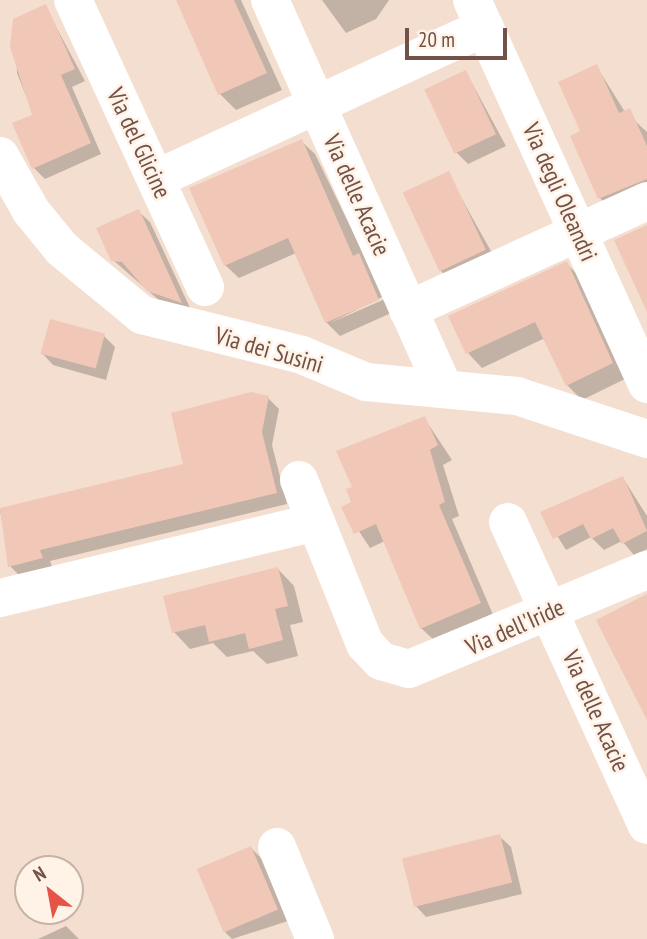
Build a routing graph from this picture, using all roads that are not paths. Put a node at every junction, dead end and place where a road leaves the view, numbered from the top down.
1 (73, 0) edge
2 (270, 0) edge
3 (479, 14) edge
4 (317, 104) junction
5 (0, 156) edge
6 (156, 179) junction
7 (647, 201) edge
8 (578, 232) junction
9 (205, 287) dead end
10 (408, 310) junction
11 (647, 384) edge
12 (444, 389) junction
13 (647, 439) edge
14 (299, 480) dead end
15 (316, 522) junction
16 (508, 522) dead end
17 (647, 570) edge
18 (0, 598) edge
19 (551, 612) junction
20 (639, 784) edge
21 (647, 825) edge
22 (277, 847) dead end
23 (309, 937) edge

1 - 6 street, Via del Glicine
2 - 4 street, Via delle Acacie
3 - 4 street
3 - 8 street, Via degli Oleandri
4 - 6 street
4 - 10 street, Via delle Acacie
5 - 12 street, Via dei Susini
6 - 9 street, Via del Glicine
7 - 8 street
8 - 10 street
8 - 11 street, Via degli Oleandri
10 - 12 street, Via delle Acacie
12 - 13 street, Via dei Susini
14 - 15 street
15 - 18 street
15 - 19 street, Via dell'Iride
16 - 19 street, Via delle Acacie
17 - 19 street, Via dell'Iride
19 - 20 street, Via delle Acacie
20 - 21 street, Via delle Acacie
22 - 23 street

